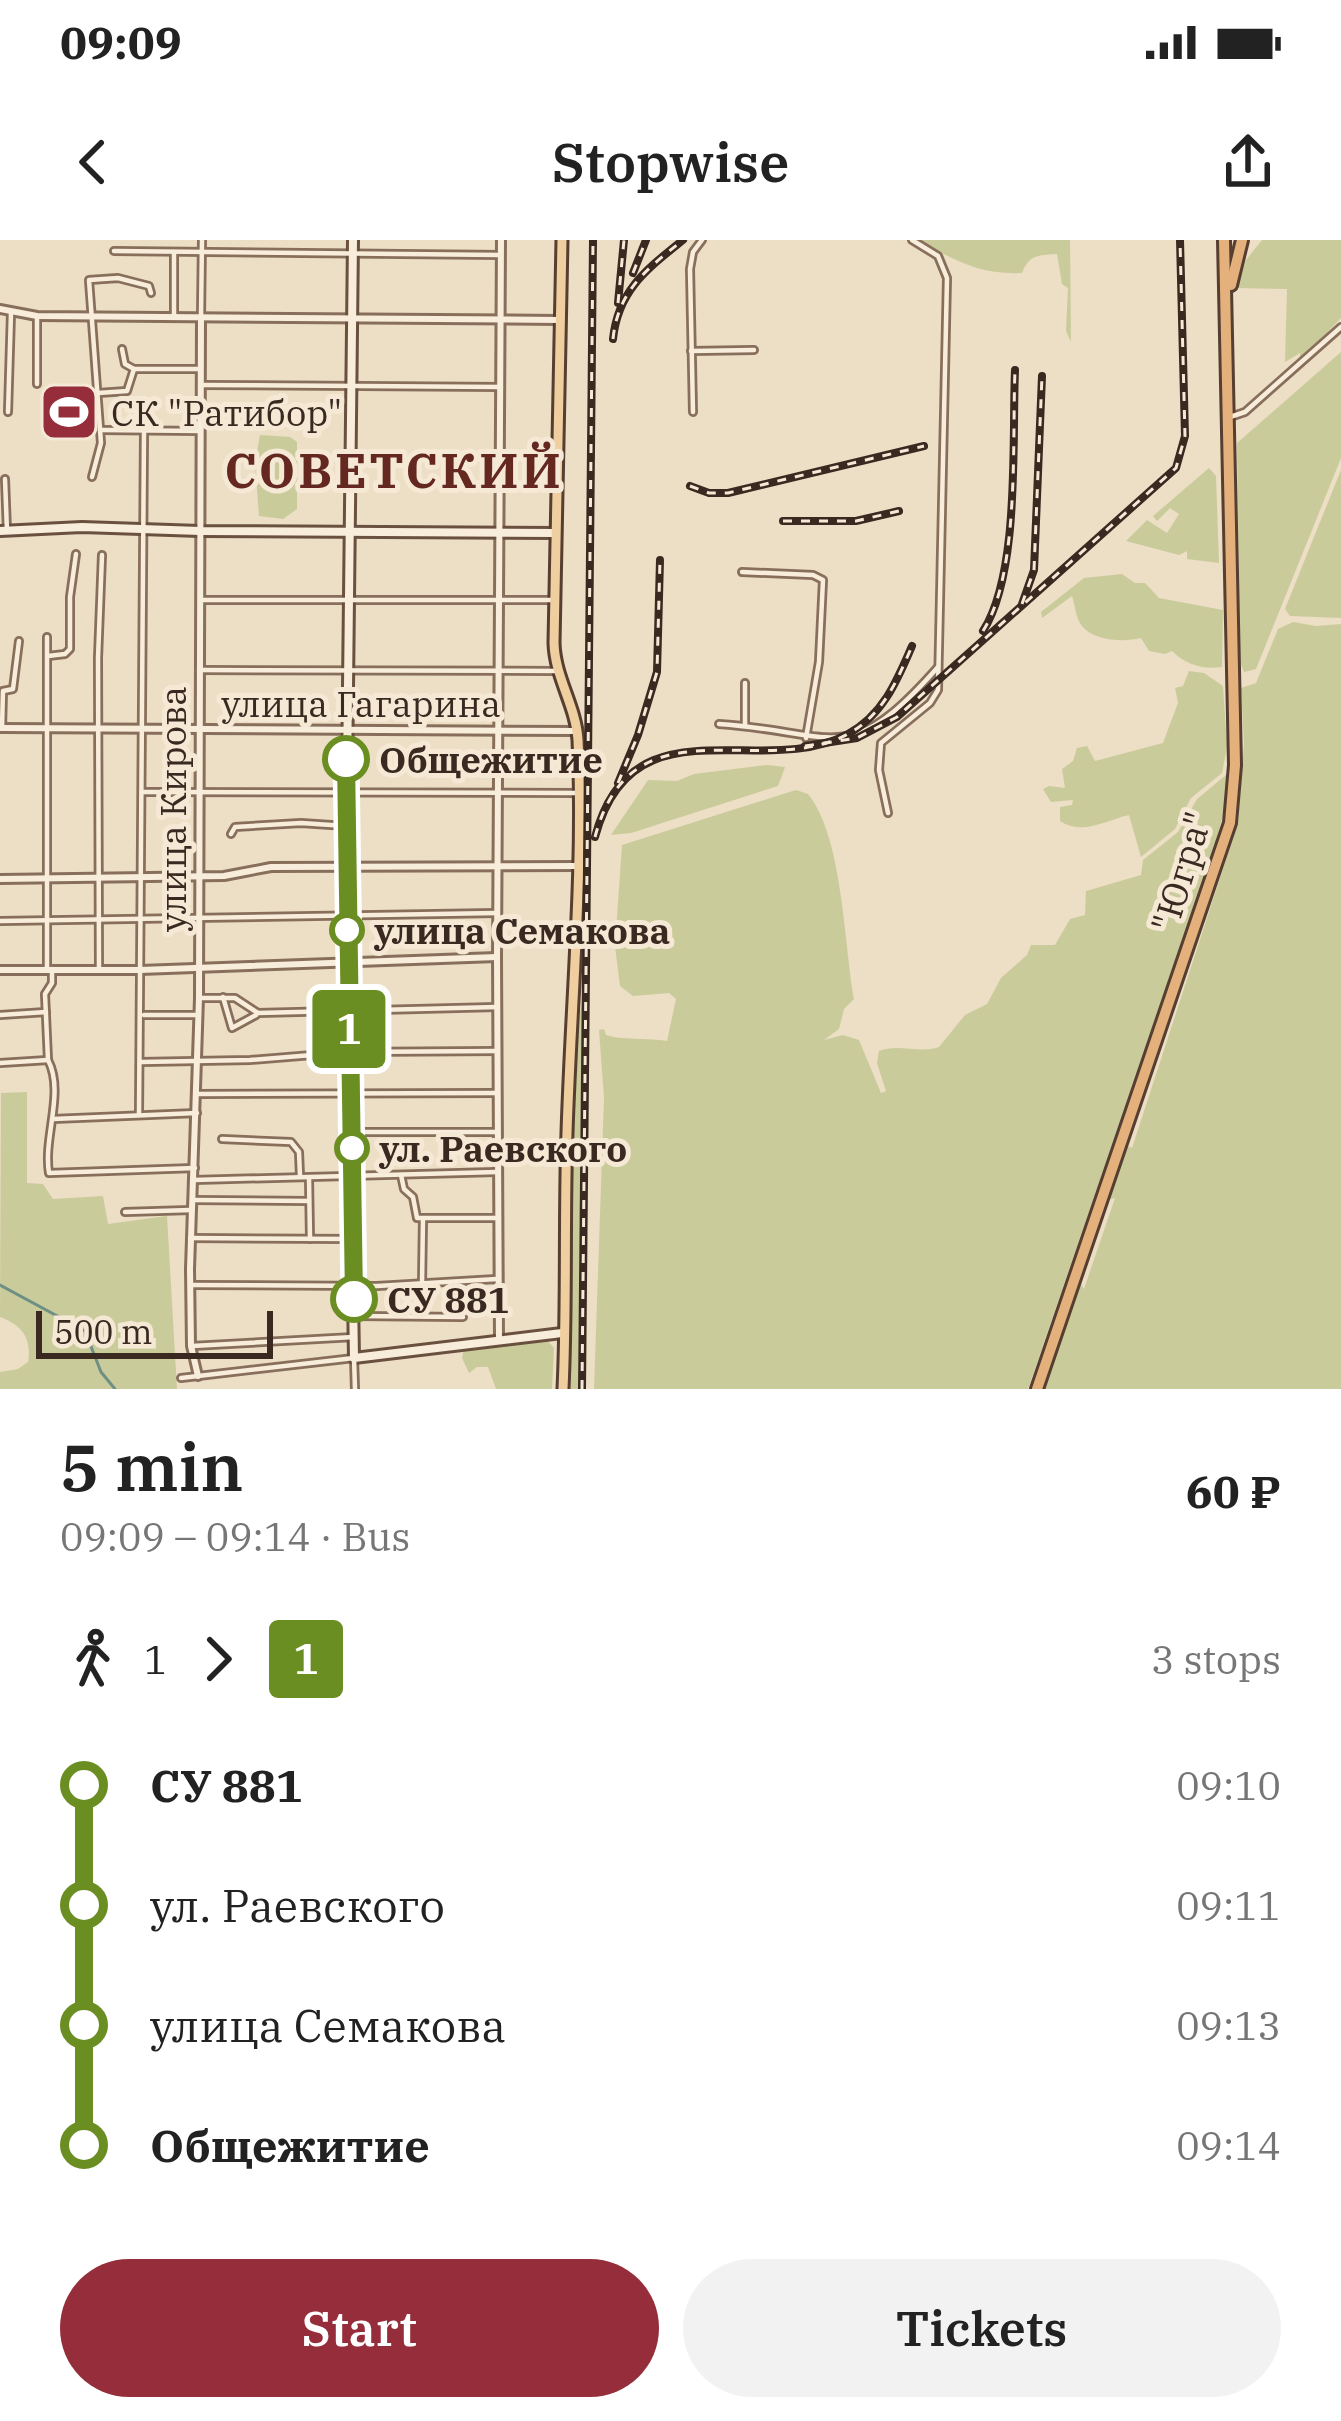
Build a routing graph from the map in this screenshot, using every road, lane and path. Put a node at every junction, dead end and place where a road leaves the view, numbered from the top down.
1 (202, 240) edge
2 (352, 240) edge
3 (500, 240) edge
4 (562, 240) edge
5 (702, 240) edge
6 (912, 240) edge
7 (1224, 240) edge
8 (1242, 240) edge
9 (114, 251) dead end
10 (173, 252) junction
11 (202, 252) junction
12 (352, 252) junction
13 (501, 255) junction
14 (151, 293) dead end
15 (0, 309) edge
16 (10, 313) junction
17 (37, 316) junction
18 (93, 316) junction
19 (173, 317) junction
20 (201, 317) junction
21 (352, 318) junction
22 (502, 320) junction
23 (559, 320) junction
24 (1341, 327) edge
25 (1226, 348) junction
26 (122, 349) dead end
27 (754, 350) dead end
28 (691, 351) junction
29 (134, 369) junction
30 (201, 369) junction
31 (37, 384) dead end
32 (201, 385) junction
33 (351, 386) junction
34 (502, 387) junction
35 (98, 392) junction
36 (8, 412) dead end
37 (693, 412) dead end
38 (1228, 417) junction
39 (101, 430) junction
40 (200, 431) junction
41 (144, 432) junction
42 (92, 477) dead end
43 (4, 478) dead end
44 (145, 530) junction
45 (350, 530) junction
46 (3, 531) edge
47 (200, 531) junction
48 (500, 532) junction
49 (556, 532) junction
50 (76, 554) dead end
51 (102, 555) dead end
52 (742, 572) dead end
53 (200, 600) junction
54 (348, 600) junction
55 (554, 600) junction
56 (500, 602) junction
57 (47, 638) dead end
58 (19, 641) dead end
59 (48, 656) junction
60 (938, 667) junction
61 (200, 670) junction
62 (347, 671) junction
63 (498, 671) junction
64 (557, 671) junction
65 (745, 683) dead end
66 (719, 724) dead end
67 (745, 726) junction
68 (1, 728) edge
69 (47, 729) junction
70 (99, 729) junction
71 (144, 729) junction
72 (199, 729) junction
73 (346, 731) junction
74 (577, 731) junction
75 (497, 732) junction
76 (806, 738) junction
77 (143, 792) junction
78 (199, 792) junction
79 (346, 793) junction
80 (497, 793) junction
81 (578, 793) junction
82 (888, 813) dead end
83 (346, 826) junction
84 (231, 834) dead end
85 (346, 866) junction
86 (497, 866) junction
87 (578, 866) junction
88 (199, 876) junction
89 (102, 877) junction
90 (142, 877) junction
91 (46, 878) junction
92 (0, 879) edge
93 (497, 913) junction
94 (347, 915) junction
95 (199, 918) junction
96 (47, 920) junction
97 (100, 920) junction
98 (141, 920) junction
99 (0, 921) edge
100 (496, 957) junction
101 (348, 962) junction
102 (199, 968) junction
103 (50, 969) junction
104 (0, 970) edge
105 (100, 970) junction
106 (140, 970) junction
107 (223, 997) junction
108 (199, 998) junction
109 (497, 1007) junction
110 (348, 1009) junction
111 (46, 1012) junction
112 (258, 1013) junction
113 (142, 1015) junction
114 (199, 1015) junction
115 (0, 1016) edge
116 (497, 1051) junction
117 (349, 1052) junction
118 (47, 1060) junction
119 (141, 1062) junction
120 (198, 1062) junction
121 (0, 1063) edge
122 (350, 1093) junction
123 (497, 1093) junction
124 (197, 1094) junction
125 (196, 1113) junction
126 (139, 1115) junction
127 (53, 1119) junction
128 (351, 1132) junction
129 (497, 1132) junction
130 (222, 1139) dead end
131 (195, 1168) junction
132 (497, 1172) junction
133 (352, 1174) junction
134 (401, 1175) junction
135 (300, 1176) junction
136 (309, 1176) junction
137 (194, 1180) junction
138 (193, 1200) junction
139 (310, 1201) junction
140 (192, 1210) junction
141 (125, 1212) dead end
142 (497, 1218) junction
143 (423, 1220) junction
144 (190, 1238) junction
145 (310, 1239) junction
146 (353, 1240) junction
147 (566, 1248) junction
148 (497, 1280) junction
149 (422, 1284) junction
150 (190, 1285) junction
151 (354, 1286) junction
152 (354, 1316) junction
153 (464, 1317) dead end
154 (562, 1317) junction
155 (564, 1333) junction
156 (541, 1335) junction
157 (354, 1337) junction
158 (499, 1340) junction
159 (191, 1346) junction
160 (561, 1348) junction
161 (354, 1358) junction
162 (198, 1376) junction
163 (181, 1378) dead end
164 (355, 1389) edge
165 (561, 1389) edge
166 (1037, 1389) edge

1 - 11 street, улица Кирова
2 - 12 main road
3 - 13 street
4 - 23 main road
5 - 28 street
6 - 60 street
7 - 25 highway, "Югра"
8 - 25 highway, "Югра"
9 - 10 street
10 - 11 street
10 - 19 street
11 - 12 street
11 - 20 street, улица Кирова
12 - 13 street
12 - 21 main road
13 - 22 street
14 - 18 street
15 - 16 street
16 - 17 street
16 - 36 street
17 - 18 street
17 - 31 street
18 - 19 street
18 - 35 street
19 - 20 street
20 - 21 street
20 - 30 street, улица Кирова
21 - 22 street
21 - 33 main road
22 - 23 street
22 - 34 street
23 - 49 main road
24 - 38 street
25 - 38 highway, "Югра"
26 - 29 street
27 - 28 street
28 - 37 street
29 - 30 street
29 - 35 street
30 - 32 street, улица Кирова
32 - 33 street
32 - 40 street, улица Кирова
33 - 34 street
33 - 45 main road
34 - 48 street
35 - 39 street
38 - 166 highway, "Югра"
39 - 41 street
39 - 42 street
40 - 41 street
40 - 47 street, улица Кирова
41 - 44 street
43 - 46 street
44 - 46 main road
44 - 47 main road
44 - 71 street
45 - 47 main road
45 - 48 main road
45 - 54 main road
47 - 53 street, улица Кирова
48 - 49 main road
48 - 56 street
49 - 55 main road
50 - 59 street
51 - 70 street
52 - 76 street
53 - 54 street
53 - 61 street, улица Кирова
54 - 56 street
54 - 62 main road
55 - 56 street
55 - 64 main road
56 - 63 street
57 - 59 street
58 - 68 street
59 - 69 street
60 - 76 street
60 - 82 street
61 - 62 street
61 - 72 street, улица Кирова
62 - 63 street
62 - 73 main road
63 - 64 street
63 - 75 street
64 - 74 main road
65 - 67 street
66 - 67 street
67 - 76 street
68 - 69 street, улица Гагарина
69 - 70 street, улица Гагарина
69 - 91 street
70 - 71 street, улица Гагарина
70 - 89 street
71 - 72 street, улица Гагарина
71 - 77 street
72 - 73 street, улица Гагарина
72 - 78 street, улица Кирова
73 - 75 street, улица Гагарина
73 - 79 main road
74 - 75 street, улица Гагарина
74 - 81 main road
75 - 80 street
77 - 78 street
77 - 90 street
78 - 79 street
78 - 88 street, улица Кирова
79 - 80 street
79 - 83 main road
80 - 81 street
80 - 86 street
81 - 87 main road
83 - 84 street
83 - 85 main road
85 - 86 street
85 - 88 street
85 - 94 main road
86 - 87 street
86 - 93 street
87 - 147 main road
88 - 90 street
88 - 95 street, улица Кирова
89 - 90 street
89 - 91 street
89 - 97 street
90 - 98 street
91 - 92 street
91 - 96 street
93 - 94 street
93 - 100 street
94 - 95 street
94 - 101 main road
95 - 98 street
95 - 102 street, улица Кирова
96 - 97 street
96 - 99 street
96 - 103 street
97 - 98 street
97 - 105 street
98 - 106 street
100 - 101 street
100 - 109 street
101 - 102 street
101 - 110 main road
102 - 106 street
102 - 108 street, улица Кирова
103 - 104 street
103 - 105 street
103 - 111 street
105 - 106 street
106 - 113 street
107 - 108 street
107 - 112 street
107 - 112 street
108 - 114 street, улица Кирова
109 - 110 street
109 - 116 street
110 - 112 street
110 - 117 main road
111 - 115 street
111 - 118 street
113 - 114 street
113 - 119 street
114 - 120 street, улица Кирова
116 - 117 street
116 - 123 street
117 - 120 street
117 - 122 main road
118 - 121 street
118 - 127 street
119 - 120 street
119 - 126 street
120 - 124 street, улица Кирова
122 - 123 street
122 - 124 street
122 - 128 main road
123 - 129 street
124 - 125 street, улица Кирова
125 - 126 street
125 - 131 street, улица Кирова
126 - 127 street
127 - 131 street
128 - 129 street
128 - 133 main road
129 - 132 street
130 - 135 street
131 - 137 street, улица Кирова
132 - 134 street
132 - 142 street
133 - 134 street
133 - 136 street
133 - 146 main road
134 - 143 street
135 - 136 street
135 - 137 street
136 - 139 street
137 - 138 street, улица Кирова
138 - 139 street
138 - 140 street, улица Кирова
139 - 145 street
140 - 141 street
140 - 144 street, улица Кирова
142 - 143 street
142 - 148 street
143 - 149 street
144 - 145 street
144 - 150 street, улица Кирова
145 - 146 street
146 - 151 main road
147 - 154 main road
147 - 155 main road
148 - 149 street
148 - 158 street
149 - 151 street
150 - 151 street
150 - 159 street, улица Кирова
151 - 152 main road
152 - 153 street
152 - 157 main road
154 - 155 main road
154 - 156 main road
155 - 156 main road
155 - 160 main road
155 - 165 main road
156 - 158 main road
156 - 160 main road
157 - 159 street
157 - 161 main road
158 - 161 main road
159 - 162 street, улица Кирова
160 - 165 main road
161 - 162 street
161 - 164 street
162 - 163 street

